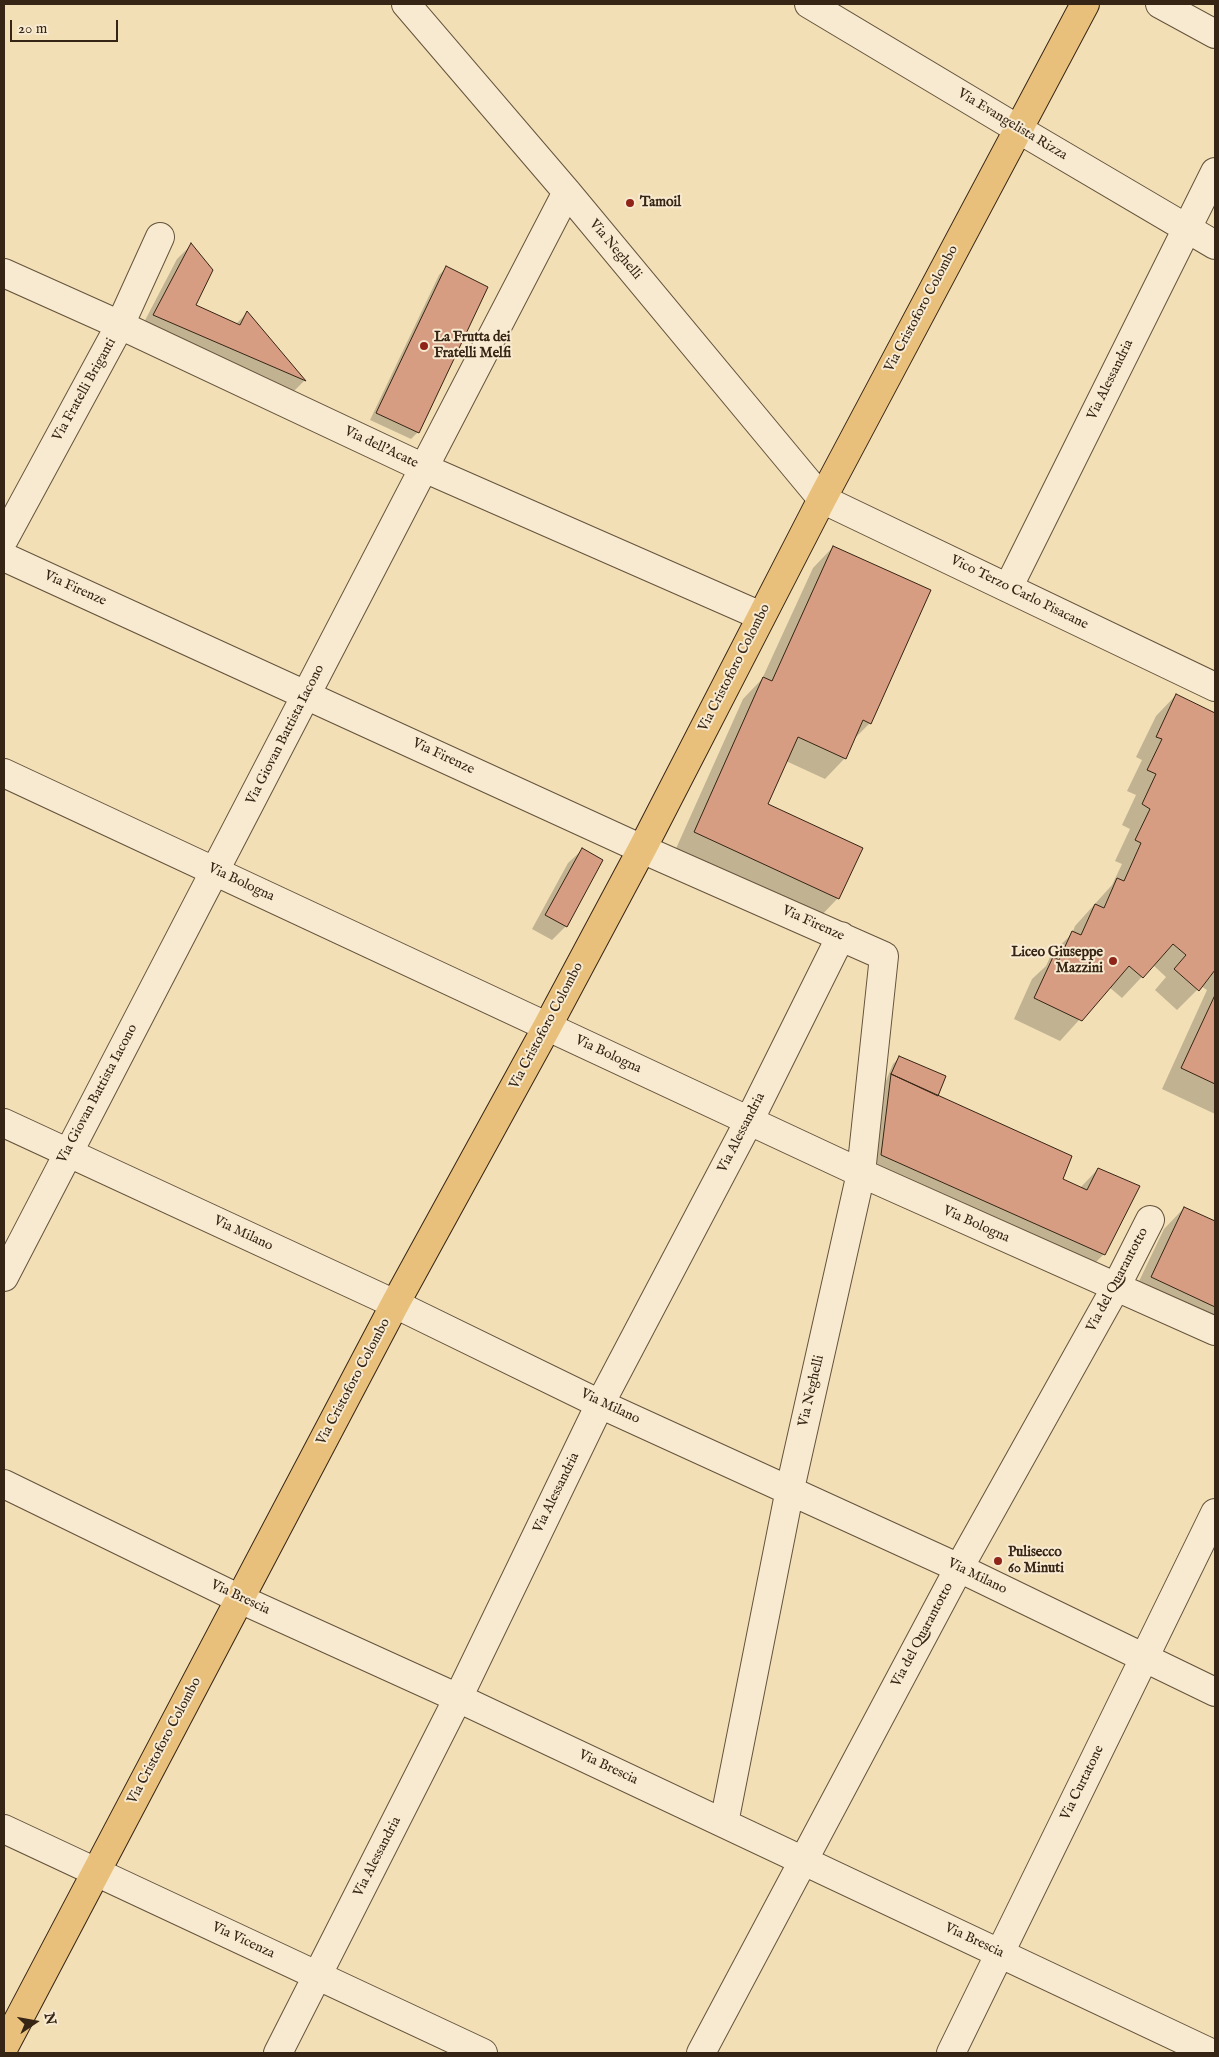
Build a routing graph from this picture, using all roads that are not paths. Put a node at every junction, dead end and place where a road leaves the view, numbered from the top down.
1 (406, 4) edge
2 (809, 4) edge
3 (1085, 4) edge
4 (1160, 4) edge
5 (1215, 34) edge
6 (1018, 129) junction
7 (1215, 172) edge
8 (567, 192) junction
9 (1187, 228) junction
10 (160, 237) dead end
11 (1215, 245) edge
12 (4, 273) edge
13 (120, 326) junction
14 (424, 468) junction
15 (822, 499) junction
16 (4, 539) edge
17 (4, 557) edge
18 (1008, 588) junction
19 (761, 616) junction
20 (1215, 687) edge
21 (306, 694) junction
22 (4, 773) edge
23 (642, 849) junction
24 (216, 871) junction
25 (841, 936) junction
26 (884, 956) joint
27 (547, 1027) junction
28 (749, 1121) junction
29 (4, 1123) edge
30 (66, 1153) junction
31 (861, 1174) junction
32 (1150, 1220) dead end
33 (4, 1277) edge
34 (1116, 1287) junction
35 (395, 1304) junction
36 (1215, 1331) edge
37 (600, 1404) junction
38 (4, 1484) edge
39 (790, 1489) junction
40 (1215, 1513) edge
41 (959, 1568) junction
42 (240, 1599) junction
43 (1144, 1658) junction
44 (1215, 1692) edge
45 (458, 1698) junction
46 (724, 1823) junction
47 (4, 1829) edge
48 (803, 1860) junction
49 (96, 1873) junction
50 (998, 1953) junction
51 (318, 1976) junction
52 (4, 2047) edge
53 (278, 2053) edge
54 (483, 2053) edge
55 (701, 2053) edge
56 (951, 2053) edge
57 (1211, 2053) edge

1 - 8 street, Via Neghelli
2 - 6 street, Via Evangelista Rizza
3 - 6 main road, Via Cristoforo Colombo
4 - 5 street
6 - 9 street, Via Evangelista Rizza
6 - 15 main road, Via Cristoforo Colombo
7 - 9 street, Via Alessandria
8 - 14 street, Via Giovan Battista Iacono
8 - 15 street, Via Neghelli
9 - 11 street, Via Evangelista Rizza
9 - 18 street, Via Alessandria
10 - 13 street, Via Fratelli Briganti
12 - 13 street, Via dell'Acate
13 - 14 street, Via dell'Acate
13 - 16 street, Via Fratelli Briganti
14 - 19 street, Via dell'Acate
14 - 21 street, Via Giovan Battista Iacono
15 - 18 street, Vico Terzo Carlo Pisacane
15 - 19 main road, Via Cristoforo Colombo
17 - 21 street, Via Firenze
18 - 20 street, Vico Terzo Carlo Pisacane
19 - 23 main road, Via Cristoforo Colombo
21 - 23 street, Via Firenze
21 - 24 street, Via Giovan Battista Iacono
22 - 24 street, Via Bologna
23 - 25 street, Via Firenze
23 - 27 main road, Via Cristoforo Colombo
24 - 27 street, Via Bologna
24 - 30 street, Via Giovan Battista Iacono
25 - 26 street, Via Firenze
25 - 28 street, Via Alessandria
26 - 31 street, Via Neghelli
27 - 28 street, Via Bologna
27 - 35 main road, Via Cristoforo Colombo
28 - 31 street, Via Bologna
28 - 37 street, Via Alessandria
29 - 30 street, Via Milano
30 - 33 street, Via Giovan Battista Iacono
30 - 35 street, Via Milano
31 - 34 street, Via Bologna
31 - 39 street, Via Neghelli
32 - 34 street, Via del Quarantotto
34 - 36 street, Via Bologna
34 - 41 street, Via del Quarantotto
35 - 37 street, Via Milano
35 - 42 main road, Via Cristoforo Colombo
37 - 39 street, Via Milano
37 - 45 street, Via Alessandria
38 - 42 street, Via Brescia
39 - 41 street, Via Milano
39 - 46 street, Via Neghelli
40 - 43 street, Via Curtatone
41 - 43 street, Via Milano
41 - 48 street, Via del Quarantotto
42 - 45 street, Via Brescia
42 - 49 main road, Via Cristoforo Colombo
43 - 44 street, Via Milano
43 - 50 street, Via Curtatone
45 - 46 street, Via Brescia
45 - 51 street, Via Alessandria
46 - 48 street, Via Brescia
47 - 49 street, Via Vicenza
48 - 50 street, Via Brescia
48 - 55 street, Via del Quarantotto
49 - 51 street, Via Vicenza
49 - 52 main road, Via Cristoforo Colombo
50 - 56 street, Via Curtatone
50 - 57 street, Via Brescia
51 - 53 street, Via Alessandria
51 - 54 street, Via Vicenza

